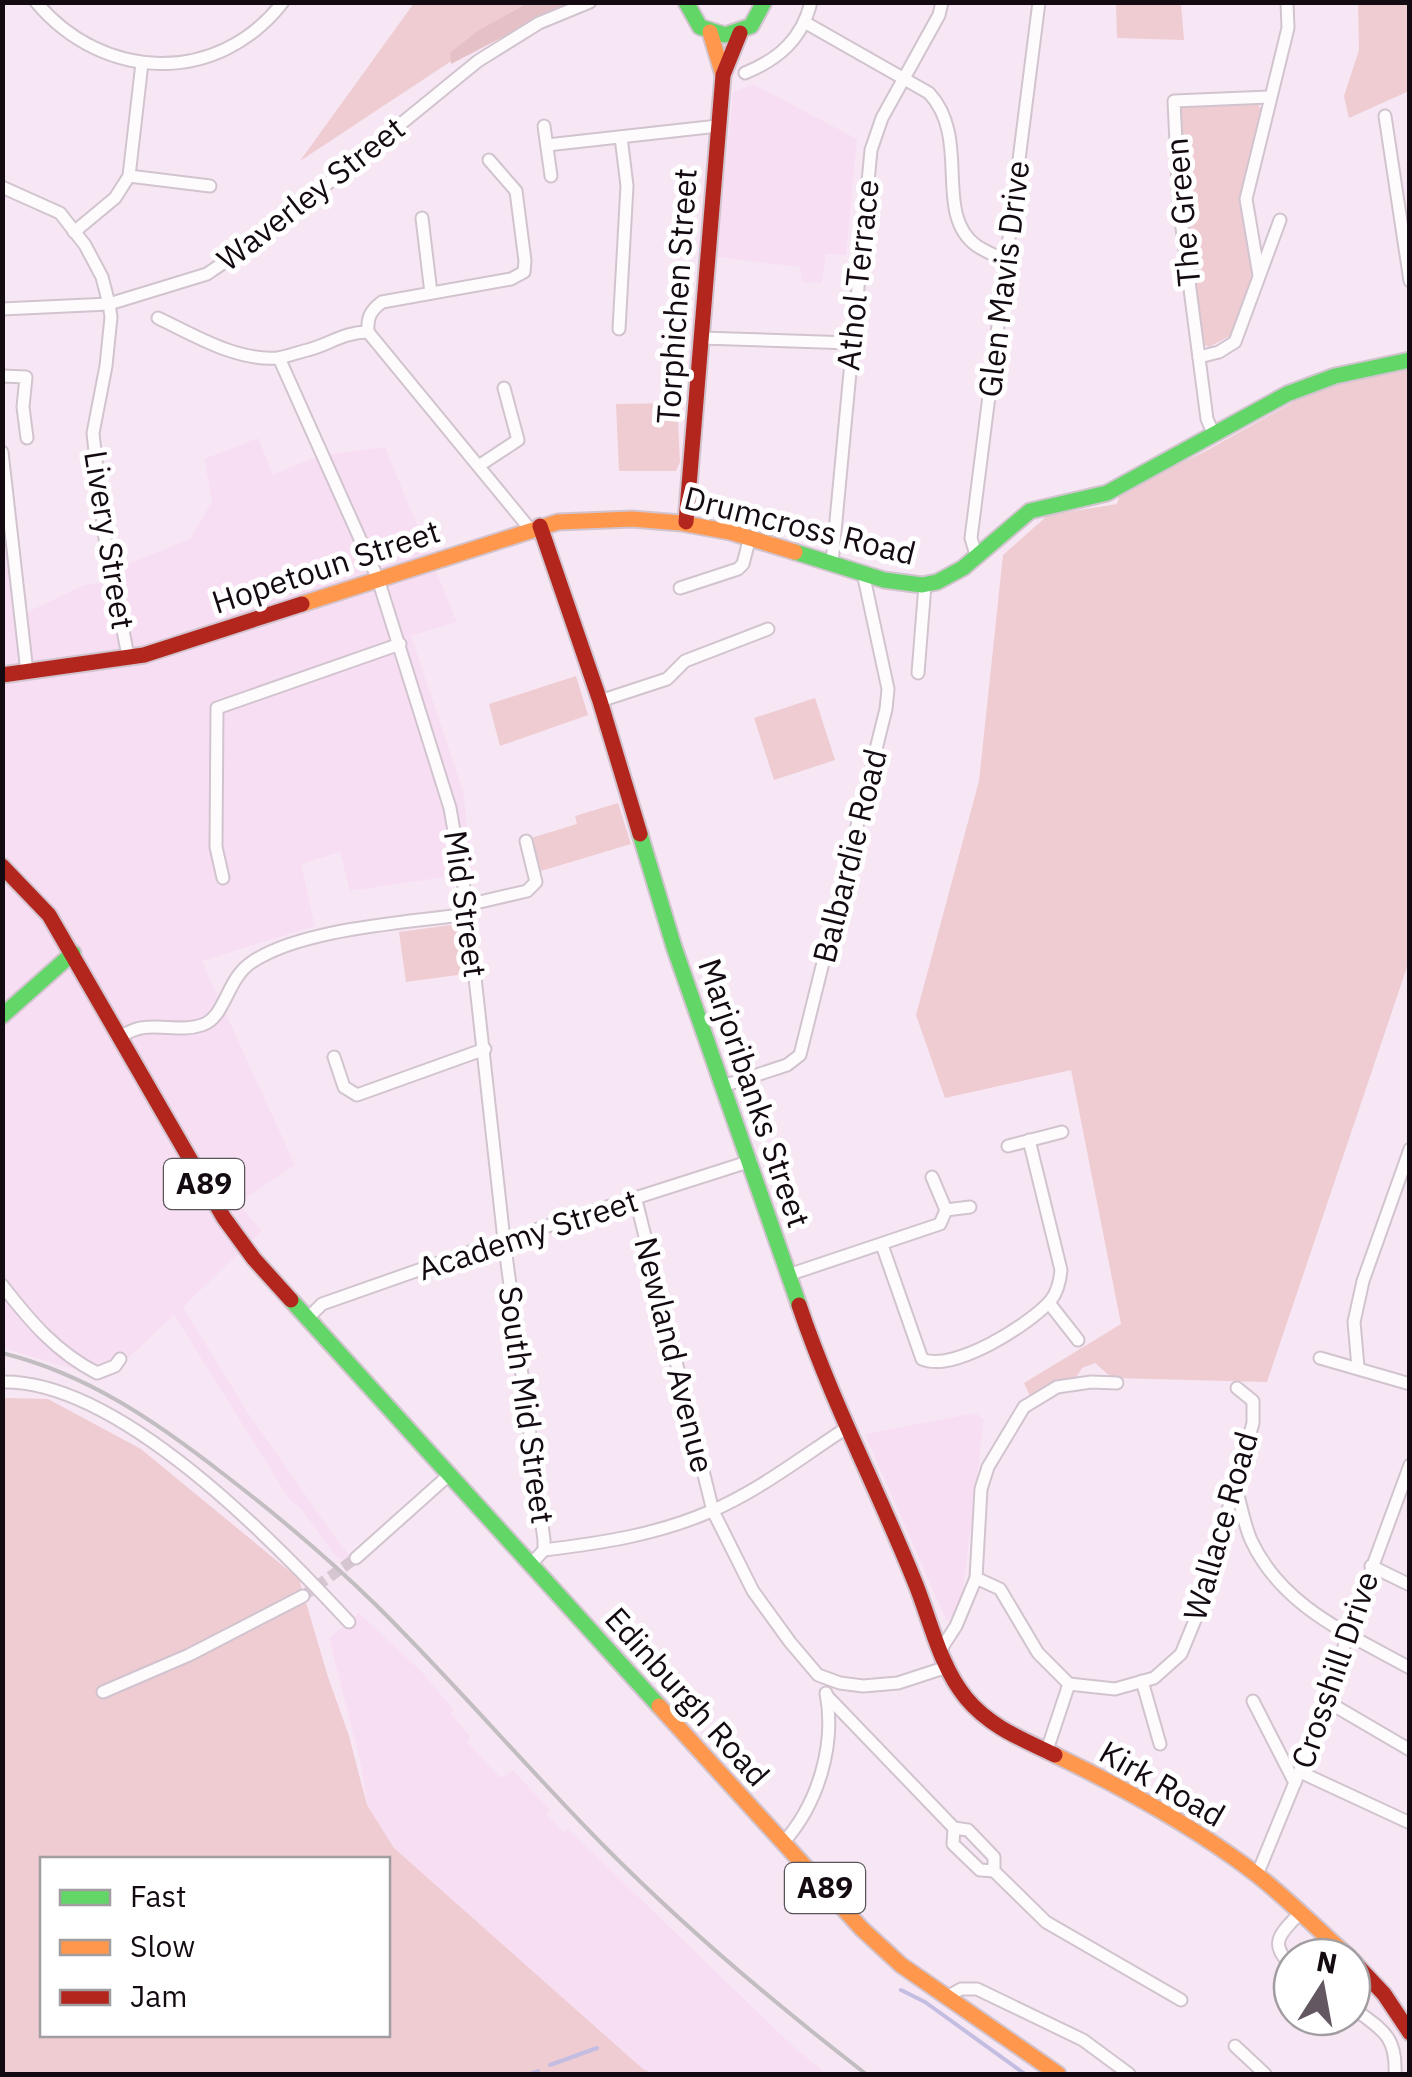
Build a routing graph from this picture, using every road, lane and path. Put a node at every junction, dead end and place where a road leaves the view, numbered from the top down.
1 (36, 2) edge
2 (283, 2) edge
3 (590, 2) edge
4 (675, 2) edge
5 (764, 2) edge
6 (810, 2) edge
7 (942, 2) edge
8 (1039, 2) edge
9 (1287, 2) edge
10 (688, 7) edge
11 (806, 23) junction
12 (710, 32) junction
13 (740, 32) junction
14 (142, 64) junction
15 (745, 73) dead end
16 (723, 75) junction
17 (903, 78) junction
18 (1269, 97) junction
19 (1385, 116) dead end
20 (544, 126) dead end
21 (718, 126) junction
22 (621, 137) junction
23 (547, 145) junction
24 (489, 160) dead end
25 (129, 176) junction
26 (551, 176) dead end
27 (210, 186) dead end
28 (2, 187) edge
29 (1410, 201) edge
30 (1396, 208) junction
31 (422, 218) dead end
32 (1280, 220) dead end
33 (74, 232) junction
34 (1006, 261) junction
35 (1259, 274) junction
36 (1410, 282) edge
37 (431, 294) junction
38 (109, 304) junction
39 (2, 309) edge
40 (158, 318) dead end
41 (619, 329) dead end
42 (368, 332) junction
43 (701, 338) junction
44 (851, 343) junction
45 (1199, 357) junction
46 (278, 358) junction
47 (1410, 360) edge
48 (2, 376) edge
49 (504, 388) dead end
50 (1214, 435) junction
51 (26, 438) dead end
52 (2, 452) edge
53 (480, 465) junction
54 (5, 520) edge
55 (686, 522) junction
56 (535, 527) junction
57 (750, 537) junction
58 (976, 555) junction
59 (832, 563) junction
60 (863, 573) junction
61 (378, 579) junction
62 (925, 585) junction
63 (680, 588) dead end
64 (768, 630) dead end
65 (400, 644) junction
66 (128, 656) junction
67 (27, 672) junction
68 (918, 673) dead end
69 (2, 676) edge
70 (600, 701) junction
71 (526, 841) dead end
72 (2, 866) edge
73 (223, 878) dead end
74 (467, 910) junction
75 (73, 953) junction
76 (2, 1016) edge
77 (119, 1036) junction
78 (485, 1049) junction
79 (338, 1062) dead end
80 (723, 1086) junction
81 (1062, 1132) dead end
82 (1029, 1140) junction
83 (1008, 1146) dead end
84 (1410, 1149) edge
85 (751, 1161) junction
86 (932, 1177) dead end
87 (636, 1200) junction
88 (970, 1207) dead end
89 (946, 1210) junction
90 (504, 1240) junction
91 (882, 1245) junction
92 (788, 1275) junction
93 (2, 1285) edge
94 (1049, 1303) junction
95 (309, 1318) junction
96 (1078, 1340) dead end
97 (1320, 1358) dead end
98 (120, 1359) dead end
99 (1358, 1367) junction
100 (2, 1382) edge
101 (1116, 1382) dead end
102 (1410, 1384) edge
103 (1237, 1388) dead end
104 (848, 1427) junction
105 (1410, 1465) edge
106 (449, 1475) junction
107 (1236, 1488) junction
108 (713, 1511) junction
109 (544, 1550) junction
110 (356, 1558) tunnel mouth
111 (530, 1564) junction
112 (1371, 1566) junction
113 (976, 1578) junction
114 (1410, 1585) edge
115 (302, 1596) tunnel mouth
116 (349, 1622) dead end
117 (1348, 1633) junction
118 (942, 1649) junction
119 (947, 1668) junction
120 (1410, 1668) edge
121 (818, 1675) junction
122 (1142, 1681) junction
123 (1069, 1684) junction
124 (103, 1692) dead end
125 (827, 1696) junction
126 (1253, 1701) dead end
127 (1328, 1702) junction
128 (1160, 1744) dead end
129 (1410, 1750) edge
130 (1046, 1753) junction
131 (1298, 1778) junction
132 (1410, 1823) edge
133 (954, 1828) junction
134 (783, 1843) junction
135 (994, 1871) junction
136 (1257, 1875) junction
137 (1300, 1913) junction
138 (1280, 1937) edge
139 (1327, 1937) edge
140 (1372, 1981) edge
141 (947, 1997) junction
142 (1181, 2000) dead end
143 (1372, 2021) edge
144 (1410, 2034) edge
145 (1235, 2046) dead end
146 (1058, 2074) edge
147 (1129, 2074) edge
148 (1266, 2074) edge
149 (1395, 2074) edge

1 - 14 street
2 - 14 street
3 - 38 street, Waverley Street
4 - 10 street
5 - 13 main road, Torphichen Street
6 - 11 street
7 - 17 street, Athol Terrace
8 - 34 street, Glen Mavis Drive
9 - 18 street, The Green
10 - 12 main road
11 - 15 street
11 - 17 street
12 - 13 main road
12 - 16 main road, Torphichen Street
13 - 16 main road, Torphichen Street
14 - 25 street
16 - 21 main road, Torphichen Street
17 - 34 street
17 - 44 street, Athol Terrace
18 - 35 street, The Green
18 - 45 street, The Green
19 - 30 street
20 - 23 street
21 - 22 street
21 - 43 main road, Torphichen Street
22 - 23 street
22 - 41 street
23 - 26 street
24 - 37 street
25 - 27 street
25 - 33 street
28 - 33 street
29 - 30 street
30 - 36 street
31 - 37 street
32 - 35 street, The Green
33 - 38 street
34 - 58 street, Glen Mavis Drive
35 - 45 street, The Green
37 - 42 street
38 - 39 street, Waverley Street
38 - 66 street, Livery Street
40 - 46 street
42 - 46 street
42 - 53 street
43 - 44 street
43 - 55 main road, Torphichen Street
44 - 59 street, Athol Terrace
45 - 50 street, The Green
46 - 61 street, Mid Street
47 - 50 main road, Drumcross Road
48 - 51 street
49 - 53 street
50 - 58 main road, Drumcross Road
52 - 54 street
53 - 56 street
54 - 67 street
55 - 56 main road, Drumcross Road
55 - 57 main road, Drumcross Road
56 - 61 main road, Hopetoun Street
56 - 70 main road, Marjoribanks Street
57 - 59 main road, Drumcross Road
57 - 63 street
58 - 62 main road, Drumcross Road
59 - 60 main road, Drumcross Road
60 - 62 main road, Drumcross Road
60 - 80 street, Balbardie Road
61 - 65 street, Mid Street
61 - 66 main road, Hopetoun Street
62 - 68 street
64 - 70 street
65 - 73 street
65 - 74 street, Mid Street
66 - 67 main road, Hopetoun Street
67 - 69 main road, Hopetoun Street
70 - 80 main road, Marjoribanks Street
71 - 74 street
72 - 75 main road, A89
74 - 77 street
74 - 78 street, Mid Street
75 - 76 main road
75 - 77 main road, A89
77 - 95 main road, A89
78 - 79 street
78 - 90 street, Mid Street
80 - 85 main road, Marjoribanks Street
81 - 82 street
82 - 83 street
82 - 94 street
84 - 99 street
85 - 87 street, Academy Street
85 - 92 main road, Marjoribanks Street
86 - 89 street
87 - 90 street, Academy Street
87 - 108 street, Newland Avenue
88 - 89 street
89 - 91 street
90 - 95 street, Academy Street
90 - 109 street, South Mid Street
91 - 92 street
91 - 94 street
92 - 104 main road, Marjoribanks Street
93 - 98 street
94 - 96 street
95 - 106 main road, Edinburgh Road / A89
97 - 99 street
99 - 102 street
100 - 116 street
101 - 113 street
103 - 107 street, Wallace Road
104 - 108 street
104 - 118 main road, Marjoribanks Street
105 - 112 street, Crosshill Drive
106 - 110 street
106 - 111 main road, Edinburgh Road / A89
107 - 117 street
107 - 122 street, Wallace Road
108 - 109 street
108 - 121 street, Newland Avenue
109 - 111 street, South Mid Street
111 - 134 main road, Edinburgh Road / A89
112 - 114 street
112 - 117 street, Crosshill Drive
113 - 118 street
113 - 123 street
115 - 124 street
117 - 120 street
117 - 127 street, Crosshill Drive
118 - 119 main road, Marjoribanks Street
119 - 121 street
119 - 130 main road, Kirk Road
121 - 125 street, Newland Avenue
122 - 123 street, Wallace Road
122 - 128 street
123 - 130 street
125 - 133 street
125 - 134 street
126 - 131 street
127 - 129 street
127 - 131 street, Crosshill Drive
130 - 136 main road, Kirk Road
131 - 132 street
131 - 136 street, Crosshill Drive
133 - 135 street
133 - 135 street
134 - 141 main road, Edinburgh Road / A89
135 - 142 street
136 - 137 main road, Kirk Road
137 - 138 street
137 - 139 main road, Kirk Road
140 - 144 main road, Kirk Road
141 - 146 main road, Edinburgh Road / A89
141 - 147 street
143 - 149 street
145 - 148 street

